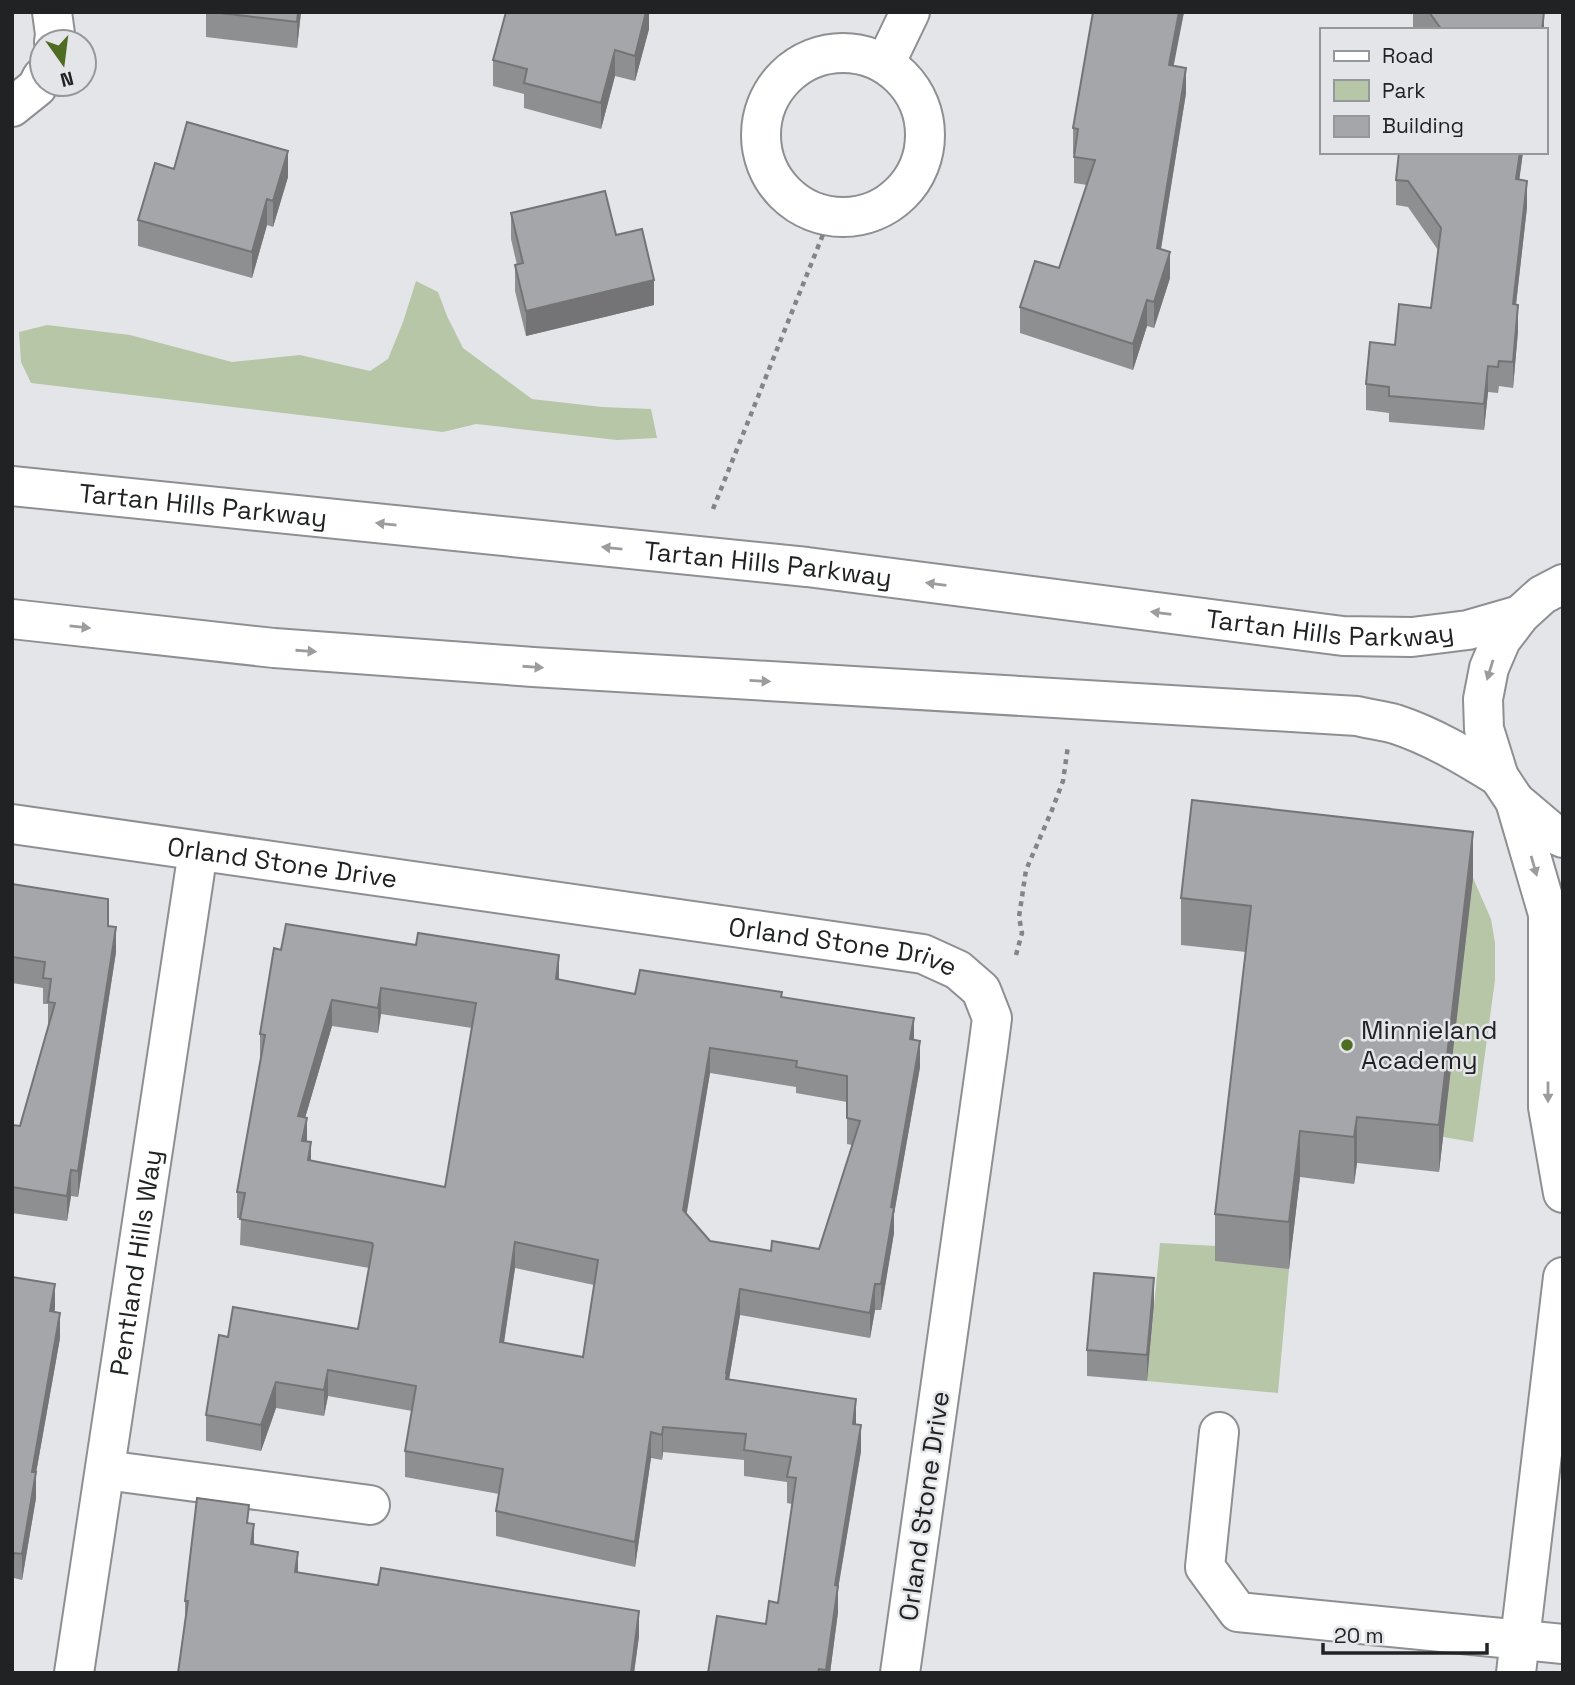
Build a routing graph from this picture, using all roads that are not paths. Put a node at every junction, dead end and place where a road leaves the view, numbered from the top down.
1 (910, 12) edge
2 (885, 64) junction
3 (28, 94) edge
4 (12, 107) edge
5 (12, 486) edge
6 (1563, 584) edge
7 (1520, 615) junction
8 (12, 619) edge
9 (1507, 789) junction
10 (12, 824) edge
11 (1563, 838) edge
12 (198, 851) junction
13 (1563, 1193) edge
14 (1563, 1277) edge
15 (1219, 1432) dead end
16 (105, 1470) junction
17 (370, 1505) dead end
18 (1563, 1644) edge
19 (1518, 1656) edge
20 (74, 1673) edge
21 (900, 1673) edge

1 - 2 street
2 - 2 street
3 - 4 street
7 -> 5 street, Tartan Hills Parkway
6 - 7 street, Tartan Hills Parkway
7 -> 9 street, Tartan Hills Parkway
8 -> 9 street
9 - 11 street
9 -> 13 street, Tartan Hills Parkway
10 - 12 street, Orland Stone Drive
12 - 16 street, Pentland Hills Way
12 - 21 street, Orland Stone Drive
14 - 19 street
15 - 19 street
16 - 17 street
16 - 20 street, Pentland Hills Way
18 - 19 street

